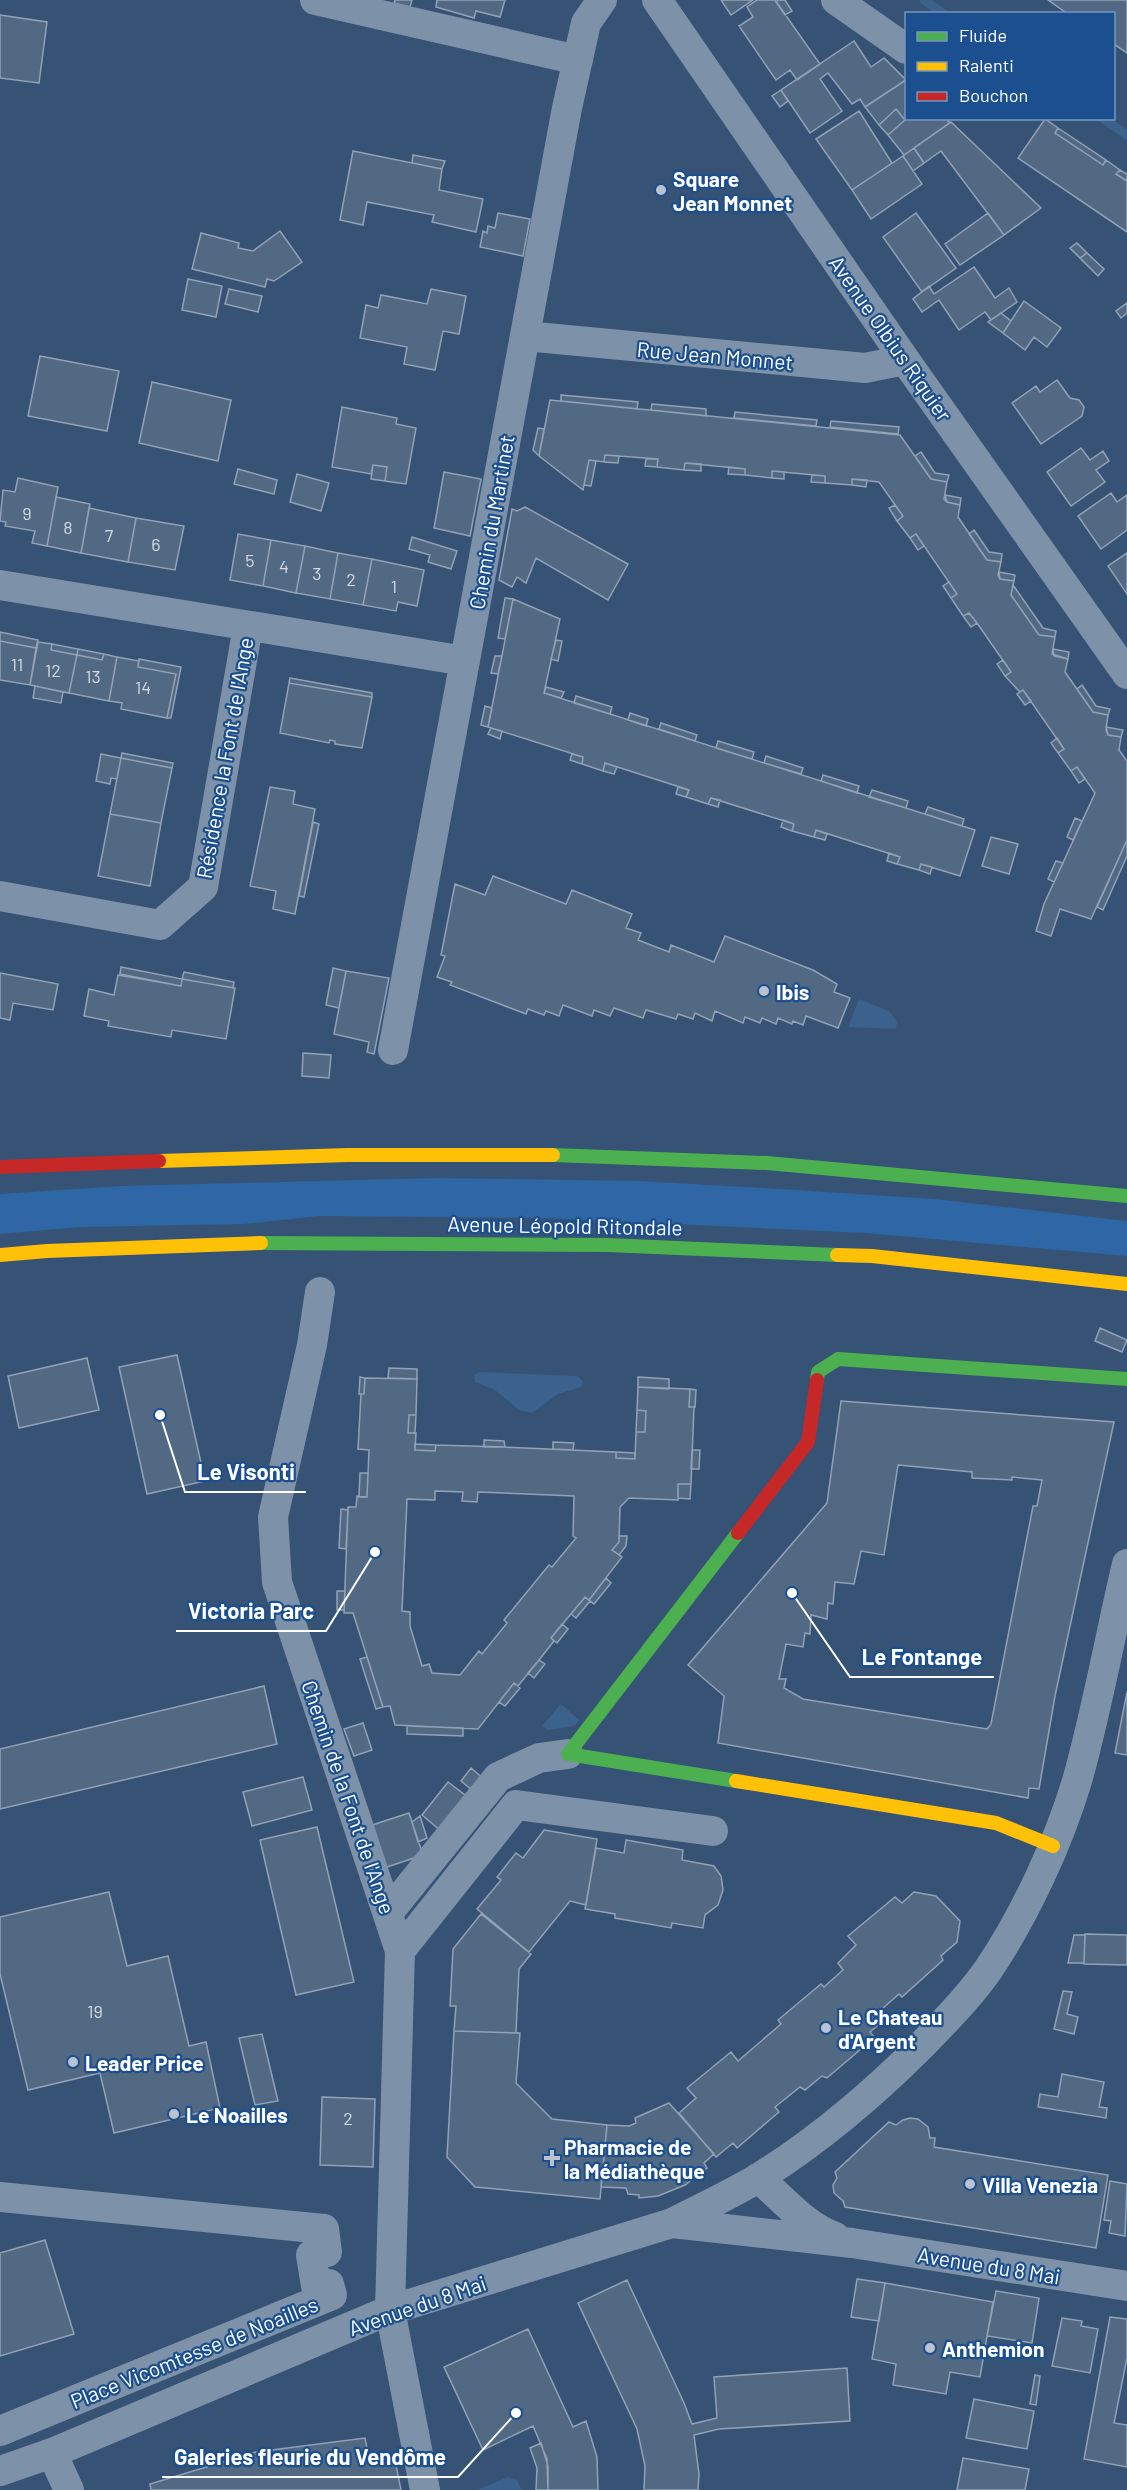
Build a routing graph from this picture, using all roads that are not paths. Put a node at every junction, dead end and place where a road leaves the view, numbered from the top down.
1 (315, 0) edge
2 (602, 0) edge
3 (657, 0) edge
4 (836, 0) edge
5 (905, 48) edge
6 (578, 60) junction
7 (525, 336) junction
8 (905, 360) junction
9 (0, 585) edge
10 (248, 626) junction
11 (465, 662) junction
12 (1127, 674) edge
13 (0, 896) edge
14 (393, 1050) dead end
15 (0, 1167) edge
16 (1127, 1196) edge
17 (0, 1255) edge
18 (1127, 1284) edge
19 (320, 1292) dead end
20 (1127, 1379) edge
21 (1127, 1564) edge
22 (568, 1754) junction
23 (713, 1831) dead end
24 (1053, 1846) junction
25 (388, 1913) junction
26 (400, 1951) junction
27 (755, 2180) junction
28 (0, 2197) edge
29 (672, 2223) junction
30 (772, 2234) junction
31 (852, 2243) junction
32 (1127, 2286) edge
33 (390, 2310) junction
34 (0, 2431) edge
35 (52, 2452) junction
36 (0, 2471) edge
37 (69, 2490) edge
38 (424, 2490) edge

1 - 6 street
2 - 6 street, Chemin du Martinet
3 - 8 street, Avenue Olbius Riquier
4 - 5 street
6 - 7 street, Chemin du Martinet
7 - 8 street, Rue Jean Monnet
7 - 11 street, Chemin du Martinet
8 - 12 street, Avenue Olbius Riquier
9 - 10 street, Résidence la Font de l'Ange
10 - 11 street, Résidence la Font de l'Ange
10 - 13 street, Résidence la Font de l'Ange
11 - 14 street, Chemin du Martinet
15 - 16 main road
17 - 18 main road, Avenue Léopold Ritondale
19 - 25 street, Chemin de la Font de l'Ange
20 - 22 main road
21 - 24 street
22 - 24 main road
22 - 25 street
23 - 26 street
24 - 27 street
25 - 26 street, Chemin de la Font de l'Ange
26 - 33 street, Chemin de la Font de l'Ange
27 - 29 street
27 - 30 street
27 - 31 street, Avenue du 8 Mai
28 - 34 street, Place Vicomtesse de Noailles
29 - 30 street, Avenue du 8 Mai
29 - 33 street, Avenue du 8 Mai
30 - 31 street, Avenue du 8 Mai
31 - 32 street, Avenue du 8 Mai
33 - 35 street, Avenue du 8 Mai
33 - 38 street, Chemin de la Font de l'Ange
35 - 36 street, Avenue du 8 Mai
35 - 37 street

